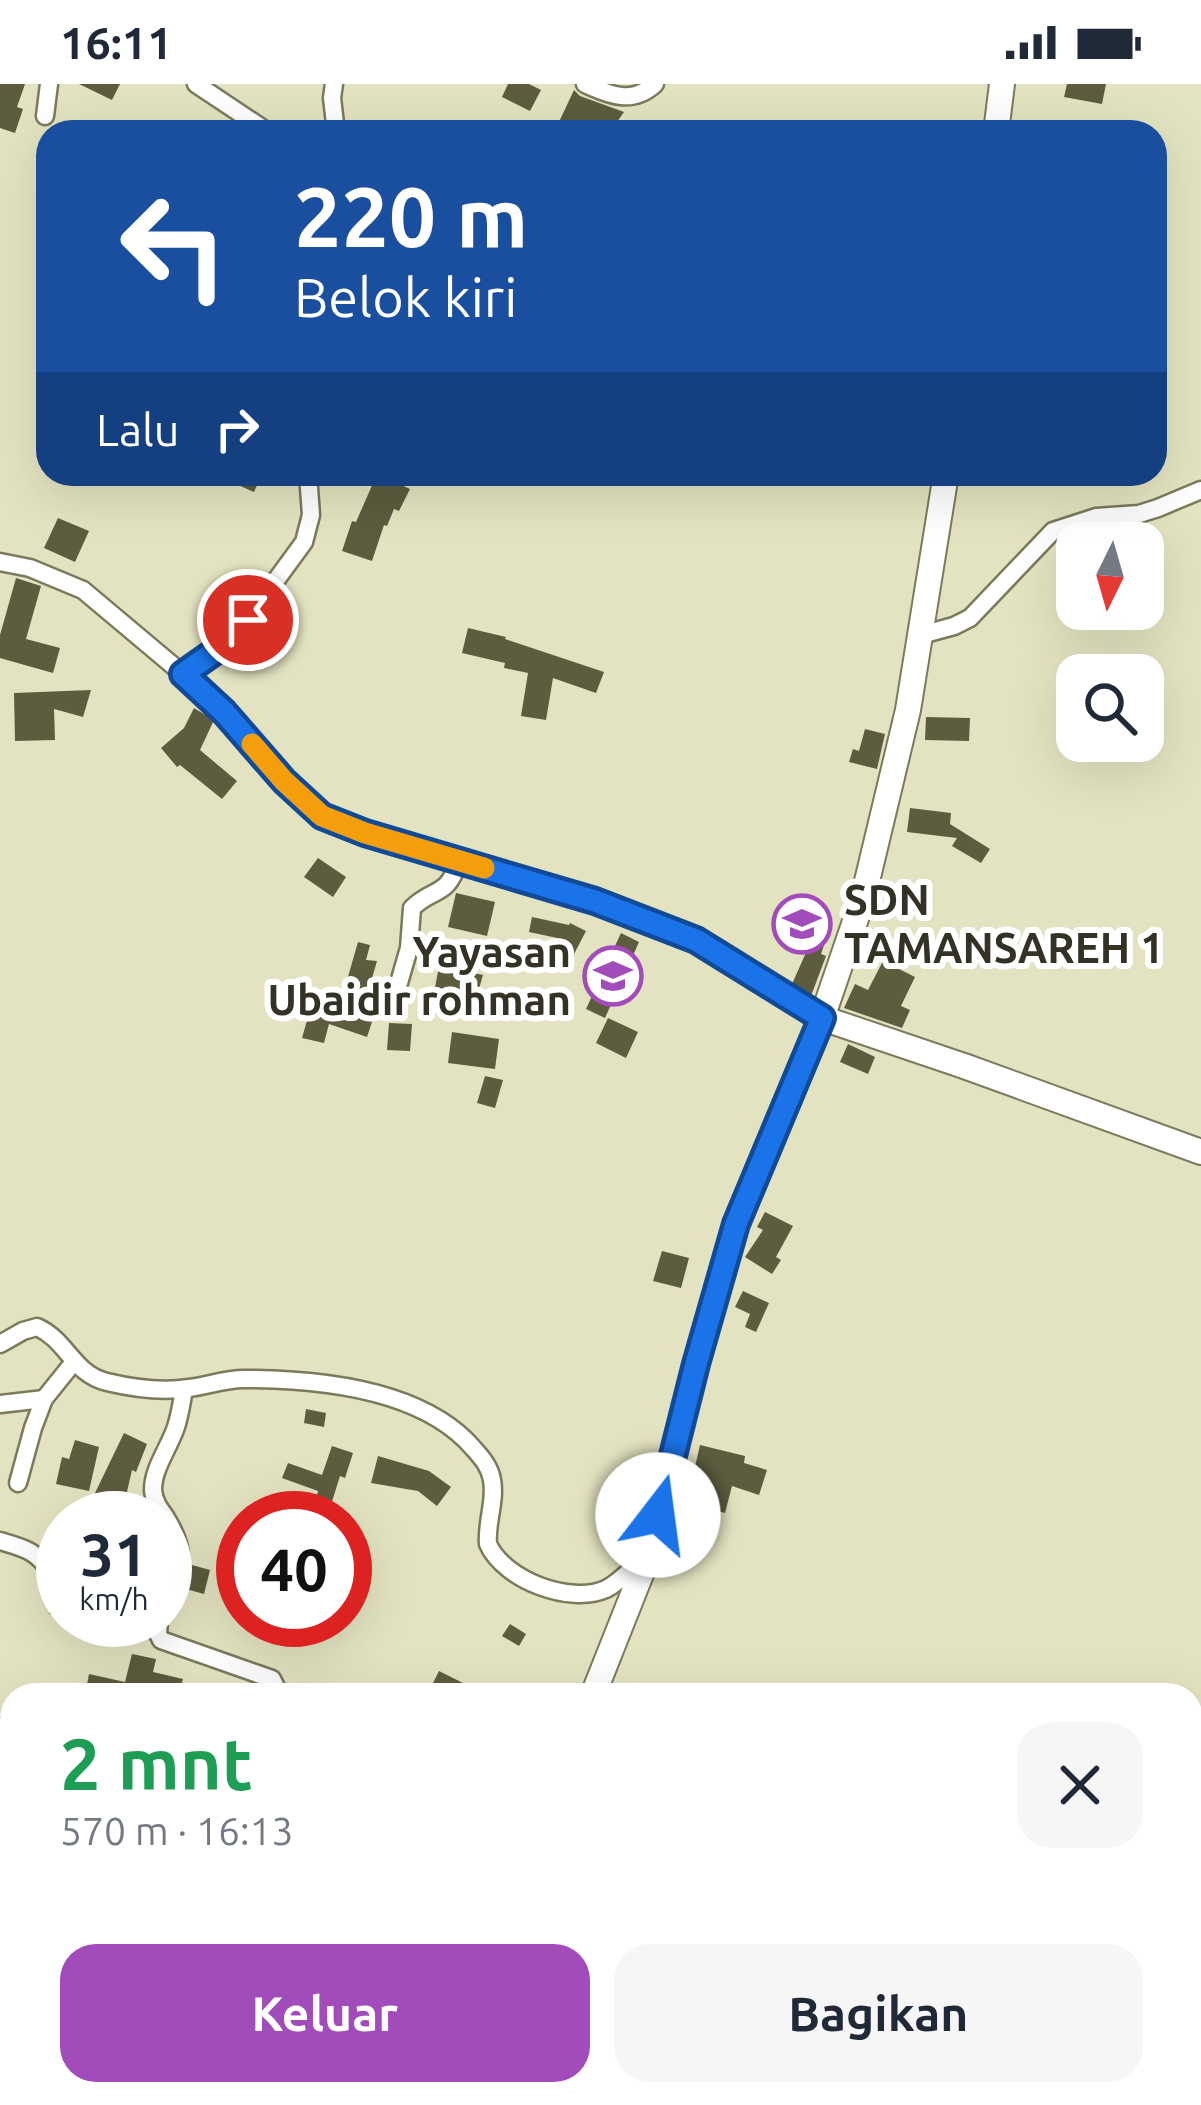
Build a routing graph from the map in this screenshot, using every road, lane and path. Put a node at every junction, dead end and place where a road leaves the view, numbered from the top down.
1 (49, 84) edge
2 (196, 84) edge
3 (334, 84) edge
4 (584, 84) edge
5 (655, 84) edge
6 (1002, 84) edge
7 (45, 116) dead end
8 (250, 120) edge
9 (335, 120) edge
10 (997, 120) edge
11 (309, 486) edge
12 (944, 486) edge
13 (1201, 490) edge
14 (0, 562) edge
15 (921, 635) junction
16 (183, 674) junction
17 (459, 862) junction
18 (399, 983) dead end
19 (822, 1018) junction
20 (1201, 1151) edge
21 (0, 1344) edge
22 (73, 1363) junction
23 (184, 1389) junction
24 (44, 1399) junction
25 (0, 1404) edge
26 (18, 1483) dead end
27 (153, 1491) edge
28 (0, 1540) edge
29 (649, 1554) junction
30 (36, 1555) edge
31 (181, 1647) edge
32 (274, 1683) edge
33 (598, 1683) edge

1 - 7 street
2 - 8 street
3 - 9 street
4 - 5 street
6 - 10 street
11 - 16 street
12 - 15 street
13 - 15 street
14 - 16 street
15 - 19 street
16 - 17 street
17 - 18 street
17 - 19 street
19 - 20 street
19 - 29 street
21 - 22 street
22 - 23 street
22 - 24 street
23 - 27 street
23 - 29 street
24 - 25 street
24 - 26 street
28 - 30 street
29 - 33 street
31 - 32 street

